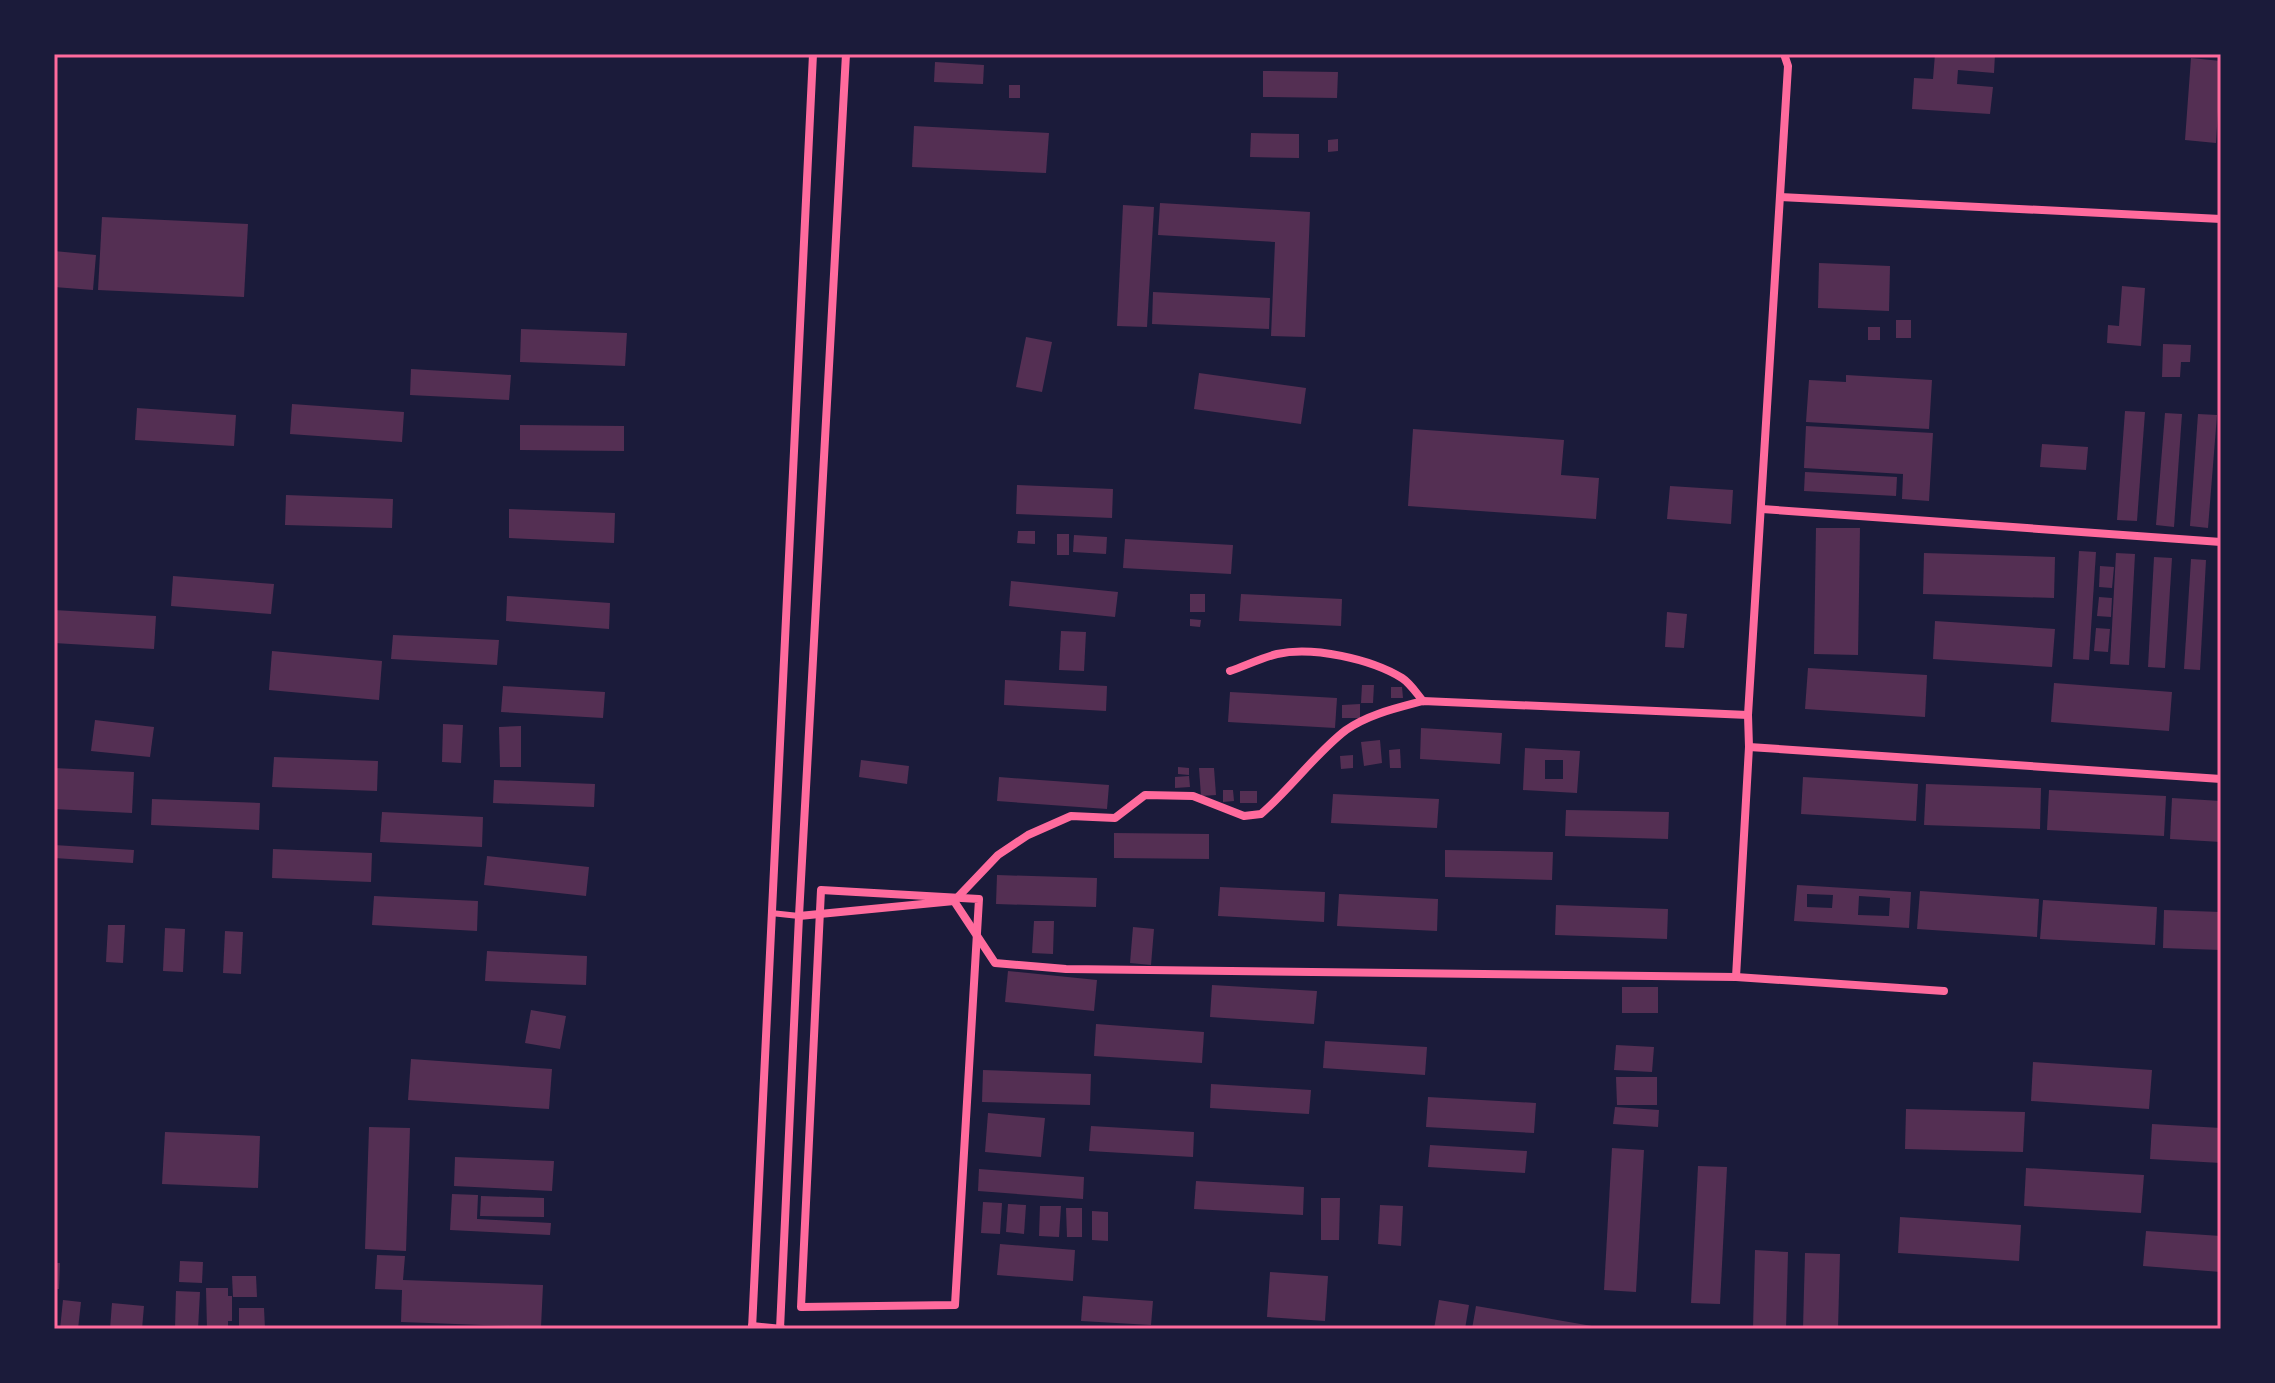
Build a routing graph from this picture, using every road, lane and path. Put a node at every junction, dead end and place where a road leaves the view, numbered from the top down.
1 (813, 54) edge
2 (846, 54) edge
3 (1784, 54) edge
4 (1780, 197) junction
5 (2221, 219) edge
6 (1762, 509) junction
7 (2221, 542) edge
8 (1230, 671) dead end
9 (1423, 701) junction
10 (1748, 715) junction
11 (1749, 747) junction
12 (2221, 779) edge
13 (954, 901) junction
14 (771, 913) junction
15 (799, 916) junction
16 (1736, 977) junction
17 (1944, 991) dead end
18 (801, 1307) joint
19 (752, 1327) edge
20 (781, 1329) edge

1 - 14 street
2 - 15 street
3 - 4 street
4 - 5 street
4 - 6 street
6 - 7 street
6 - 10 street
8 - 9 street
9 - 10 street
9 - 13 street
10 - 11 street
11 - 12 street
11 - 16 street
13 - 15 street
13 - 16 street
14 - 15 lane
14 - 19 street
15 - 20 street
16 - 17 street
18 - 18 street
19 - 20 street

